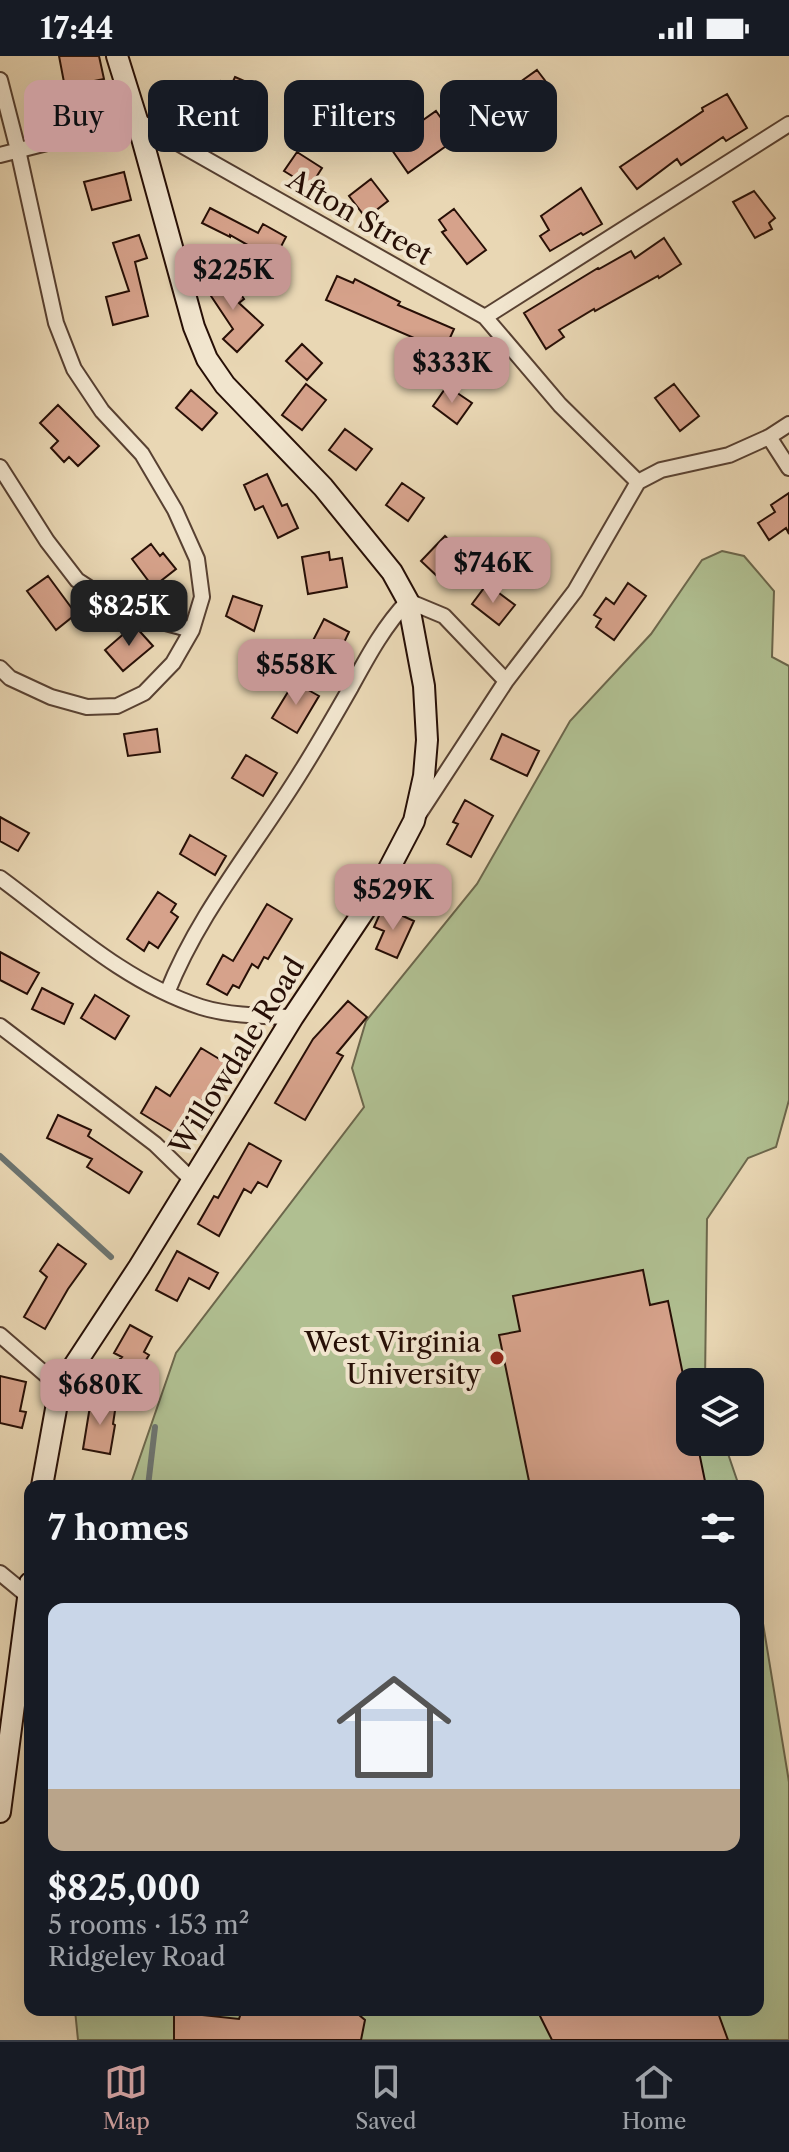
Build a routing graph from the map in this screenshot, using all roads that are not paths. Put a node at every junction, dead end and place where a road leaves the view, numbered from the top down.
1 (117, 56) edge
2 (0, 80) edge
3 (137, 120) junction
4 (789, 124) edge
5 (18, 150) junction
6 (0, 155) edge
7 (485, 317) junction
8 (789, 424) edge
9 (769, 437) junction
10 (0, 467) edge
11 (789, 468) edge
12 (638, 482) junction
13 (408, 601) junction
14 (192, 630) junction
15 (0, 668) edge
16 (506, 681) junction
17 (414, 821) junction
18 (0, 878) edge
19 (167, 993) junction
20 (293, 1017) junction
21 (0, 1026) edge
22 (192, 1180) junction
23 (0, 1335) edge
24 (60, 1387) junction
25 (43, 1480) edge
26 (0, 1573) edge
27 (24, 1586) edge
28 (24, 1627) edge
29 (0, 1812) edge

1 - 3 street, Willowdale Road
2 - 5 street
3 - 5 street
3 - 7 street, Afton Street
3 - 13 street, Willowdale Road
4 - 7 street
5 - 6 street
5 - 14 street
7 - 12 street, Afton Street
8 - 9 street
9 - 11 street
9 - 12 street
10 - 14 street
12 - 16 street
13 - 16 street
13 - 17 street, Willowdale Road
13 - 19 street
14 - 15 street
16 - 17 street
17 - 20 street, Willowdale Road
18 - 19 street
19 - 20 street
20 - 22 street, Willowdale Road
21 - 22 street
22 - 24 street, Willowdale Road
23 - 24 street
24 - 25 street, Willowdale Road
26 - 27 street
28 - 29 street

